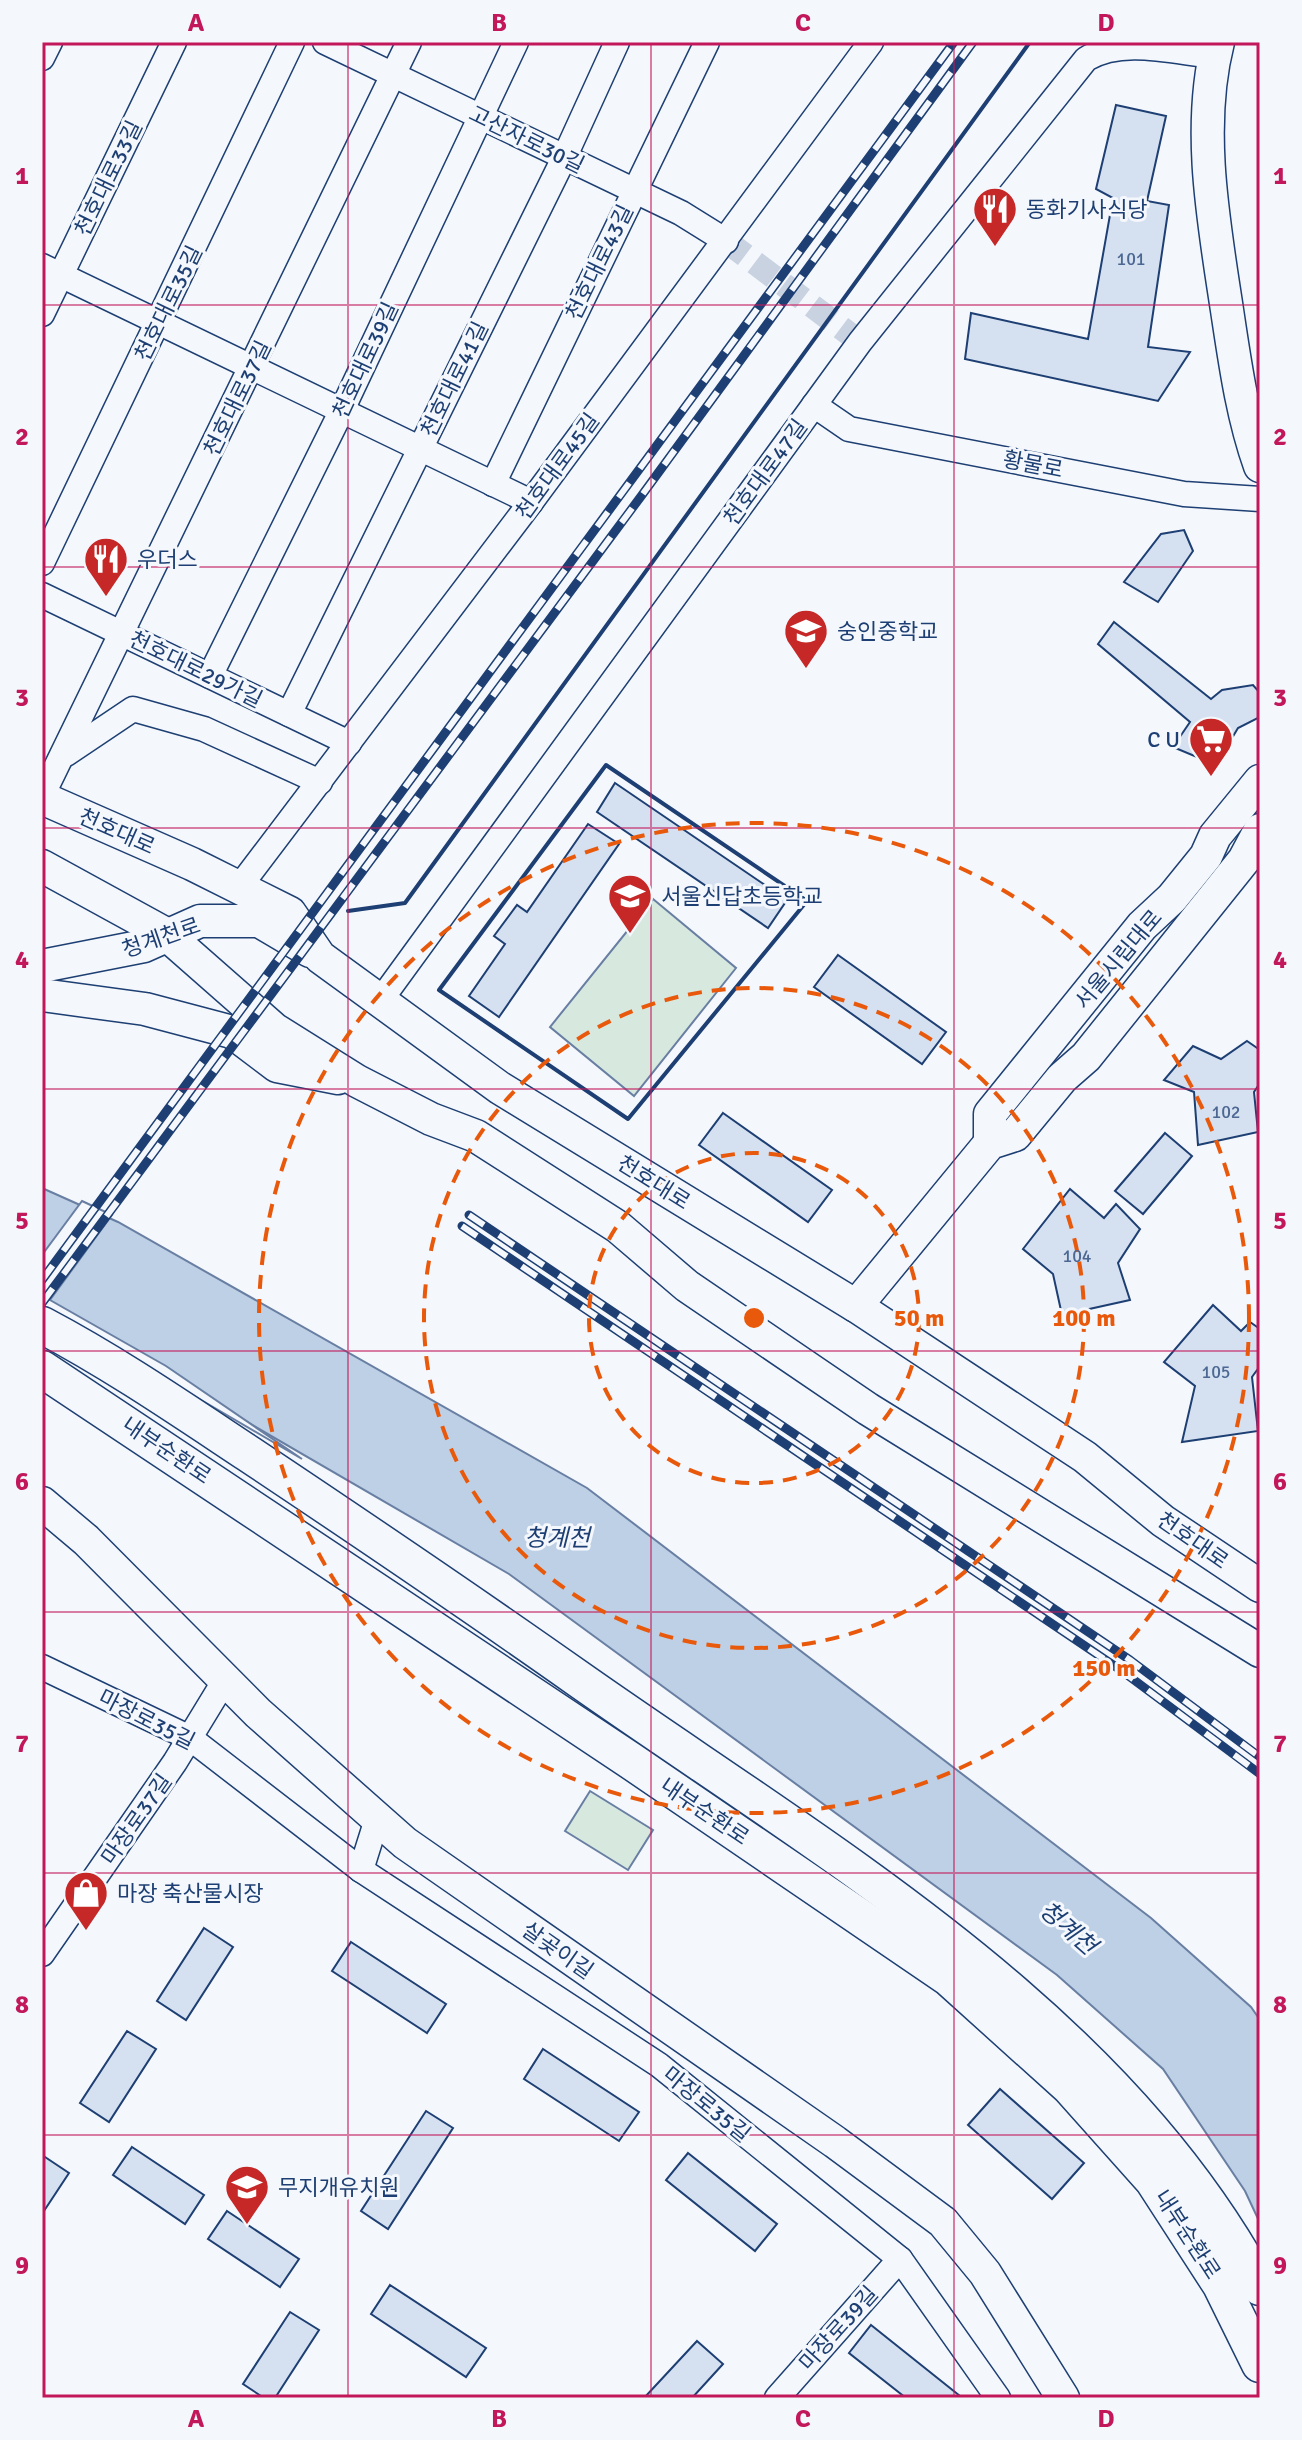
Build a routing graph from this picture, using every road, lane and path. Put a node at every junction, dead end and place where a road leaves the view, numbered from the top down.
1 (50, 42) edge
2 (174, 42) edge
3 (292, 42) edge
4 (325, 42) edge
5 (409, 42) edge
6 (516, 42) edge
7 (617, 42) edge
8 (707, 42) edge
9 (871, 42) edge
10 (1216, 49) edge
11 (42, 58) edge
12 (394, 75) junction
13 (480, 116) junction
14 (565, 156) junction
15 (635, 191) junction
16 (726, 241) junction
17 (52, 270) edge
18 (42, 314) edge
19 (159, 321) junction
20 (252, 366) junction
21 (814, 405) junction
22 (342, 410) junction
23 (419, 448) junction
24 (1260, 466) edge
25 (493, 484) junction
26 (1260, 499) edge
27 (531, 502) junction
28 (42, 563) edge
29 (42, 595) edge
30 (122, 633) junction
31 (210, 676) junction
32 (289, 714) junction
33 (349, 743) junction
34 (65, 754) junction
35 (1260, 781) edge
36 (320, 782) junction
37 (42, 797) edge
38 (1260, 830) edge
39 (42, 866) edge
40 (240, 886) junction
41 (166, 934) junction
42 (320, 957) junction
43 (42, 966) edge
44 (42, 995) edge
45 (380, 1001) junction
46 (357, 1081) junction
47 (990, 1143) junction
48 (856, 1306) junction
49 (42, 1325) edge
50 (42, 1369) edge
51 (42, 1503) edge
52 (1260, 1586) edge
53 (1232, 1634) junction
54 (1260, 1651) edge
55 (1260, 1661) edge
56 (42, 1667) edge
57 (225, 1680) junction
58 (190, 1738) junction
59 (377, 1819) junction
60 (361, 1870) junction
61 (42, 1954) edge
62 (900, 2259) junction
63 (1260, 2287) edge
64 (1260, 2364) edge
65 (777, 2398) edge
66 (998, 2398) edge
67 (1063, 2398) edge

1 - 11 street
2 - 17 street, 천호대로33길
3 - 19 street, 천호대로35길
4 - 12 street, 고산자로30길
5 - 12 street, 천호대로37길
6 - 13 street, 천호대로39길
7 - 14 street, 천호대로41길
8 - 15 street, 천호대로43길
9 - 16 street, 천호대로45길
10 - 21 street, 천호대로47길
10 - 24 main road
12 - 13 street, 고산자로30길
12 - 20 street, 천호대로37길
13 - 14 street, 고산자로30길
13 - 22 street, 천호대로39길
14 - 15 street, 고산자로30길
14 - 23 street, 천호대로41길
15 - 16 street, 고산자로30길
15 - 25 street, 천호대로43길
16 - 27 street, 천호대로45길
17 - 18 street, 천호대로33길
17 - 19 street
19 - 20 street
19 - 28 street, 천호대로35길
20 - 22 street
20 - 30 street, 천호대로37길
21 - 26 street, 황물로
21 - 45 street, 천호대로47길
22 - 23 street
22 - 31 street, 천호대로39길
23 - 25 street
23 - 32 street, 천호대로41길
25 - 27 street
27 - 33 street, 천호대로45길
29 - 30 street, 천호대로29가길
30 - 31 street, 천호대로29가길
30 - 34 street, 천호대로37길
31 - 32 street, 천호대로29가길
32 - 33 street, 천호대로29가길
33 - 36 street, 천호대로45길
34 - 36 street, 천호대로37길
34 - 37 street, 천호대로37길
35 - 47 main road, 서울시립대로
36 - 40 street, 천호대로45길
37 - 40 main road, 천호대로
38 - 47 main road, 서울시립대로
39 - 41 main road
40 - 42 main road, 천호대로
41 - 42 main road, 청계천로
41 - 43 main road, 청계천로
41 - 46 main road
42 - 45 main road, 천호대로
44 - 46 main road
45 - 48 main road, 천호대로
46 - 53 main road
47 - 48 main road, 서울시립대로
48 - 52 main road, 천호대로
49 - 63 highway, 내부순환로
50 - 64 highway, 내부순환로
51 - 57 main road, 살곶이길
53 - 54 main road
53 - 55 main road
56 - 58 street, 마장로35길
57 - 58 street, 마장로37길
57 - 59 main road, 살곶이길
58 - 60 street, 마장로35길
58 - 61 street, 마장로37길
59 - 60 street
59 - 67 main road, 살곶이길
60 - 62 street, 마장로35길
62 - 65 street, 마장로39길
62 - 66 street, 마장로35길

